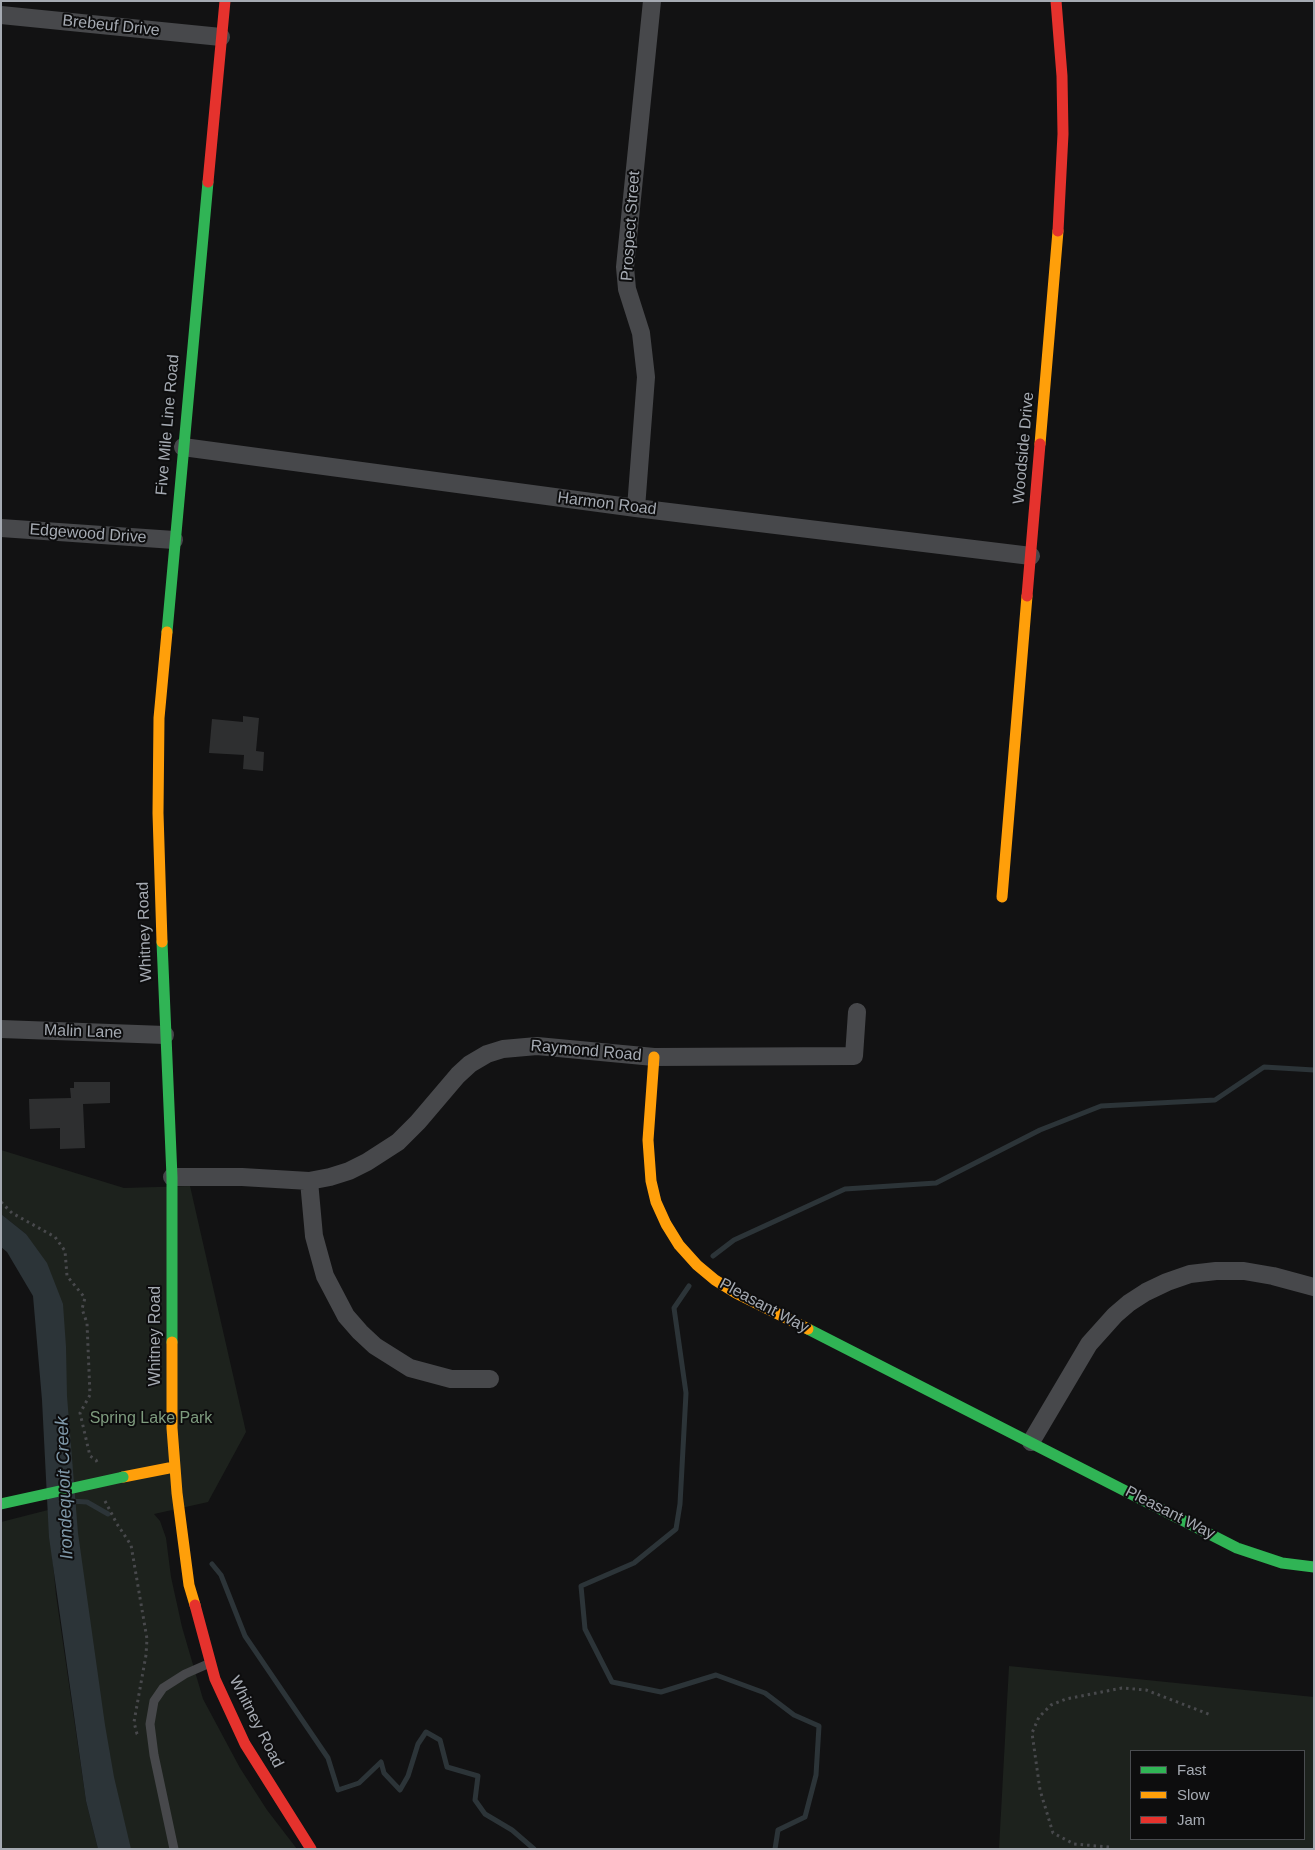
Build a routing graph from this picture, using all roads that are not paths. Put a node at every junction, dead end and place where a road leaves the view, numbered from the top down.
1 (224, 1) edge
2 (652, 1) edge
3 (1056, 1) edge
4 (1, 15) edge
5 (221, 37) junction
6 (183, 448) junction
7 (636, 508) junction
8 (1, 528) edge
9 (174, 540) junction
10 (1031, 556) junction
11 (159, 852) joint
12 (1002, 897) dead end
13 (857, 1012) dead end
14 (1, 1029) edge
15 (164, 1034) junction
16 (654, 1057) junction
17 (172, 1177) junction
18 (309, 1181) junction
19 (1314, 1287) edge
20 (490, 1379) dead end
21 (1031, 1442) junction
22 (174, 1467) junction
23 (1, 1504) edge
24 (1314, 1568) edge
25 (210, 1663) junction
26 (174, 1849) edge
27 (311, 1849) edge

1 - 5 main road, Five Mile Line Road
2 - 7 street, Prospect Street
3 - 10 main road, Woodside Drive
4 - 5 street, Brebeuf Drive
5 - 6 main road, Five Mile Line Road
6 - 7 street, Harmon Road
6 - 9 main road, Five Mile Line Road
7 - 10 street, Harmon Road
8 - 9 street, Edgewood Drive
9 - 11 main road, Five Mile Line Road
10 - 12 main road, Woodside Drive
11 - 15 main road, Whitney Road
13 - 16 street, Raymond Road
14 - 15 street, Malin Lane
15 - 17 main road, Whitney Road
16 - 18 street, Raymond Road
16 - 21 main road, Pleasant Way
17 - 18 street, Raymond Road
17 - 22 main road, Whitney Road
18 - 20 street
19 - 21 street
21 - 24 main road, Pleasant Way
22 - 23 main road, bridge
22 - 25 main road, Whitney Road
25 - 26 lane
25 - 27 main road, Whitney Road

